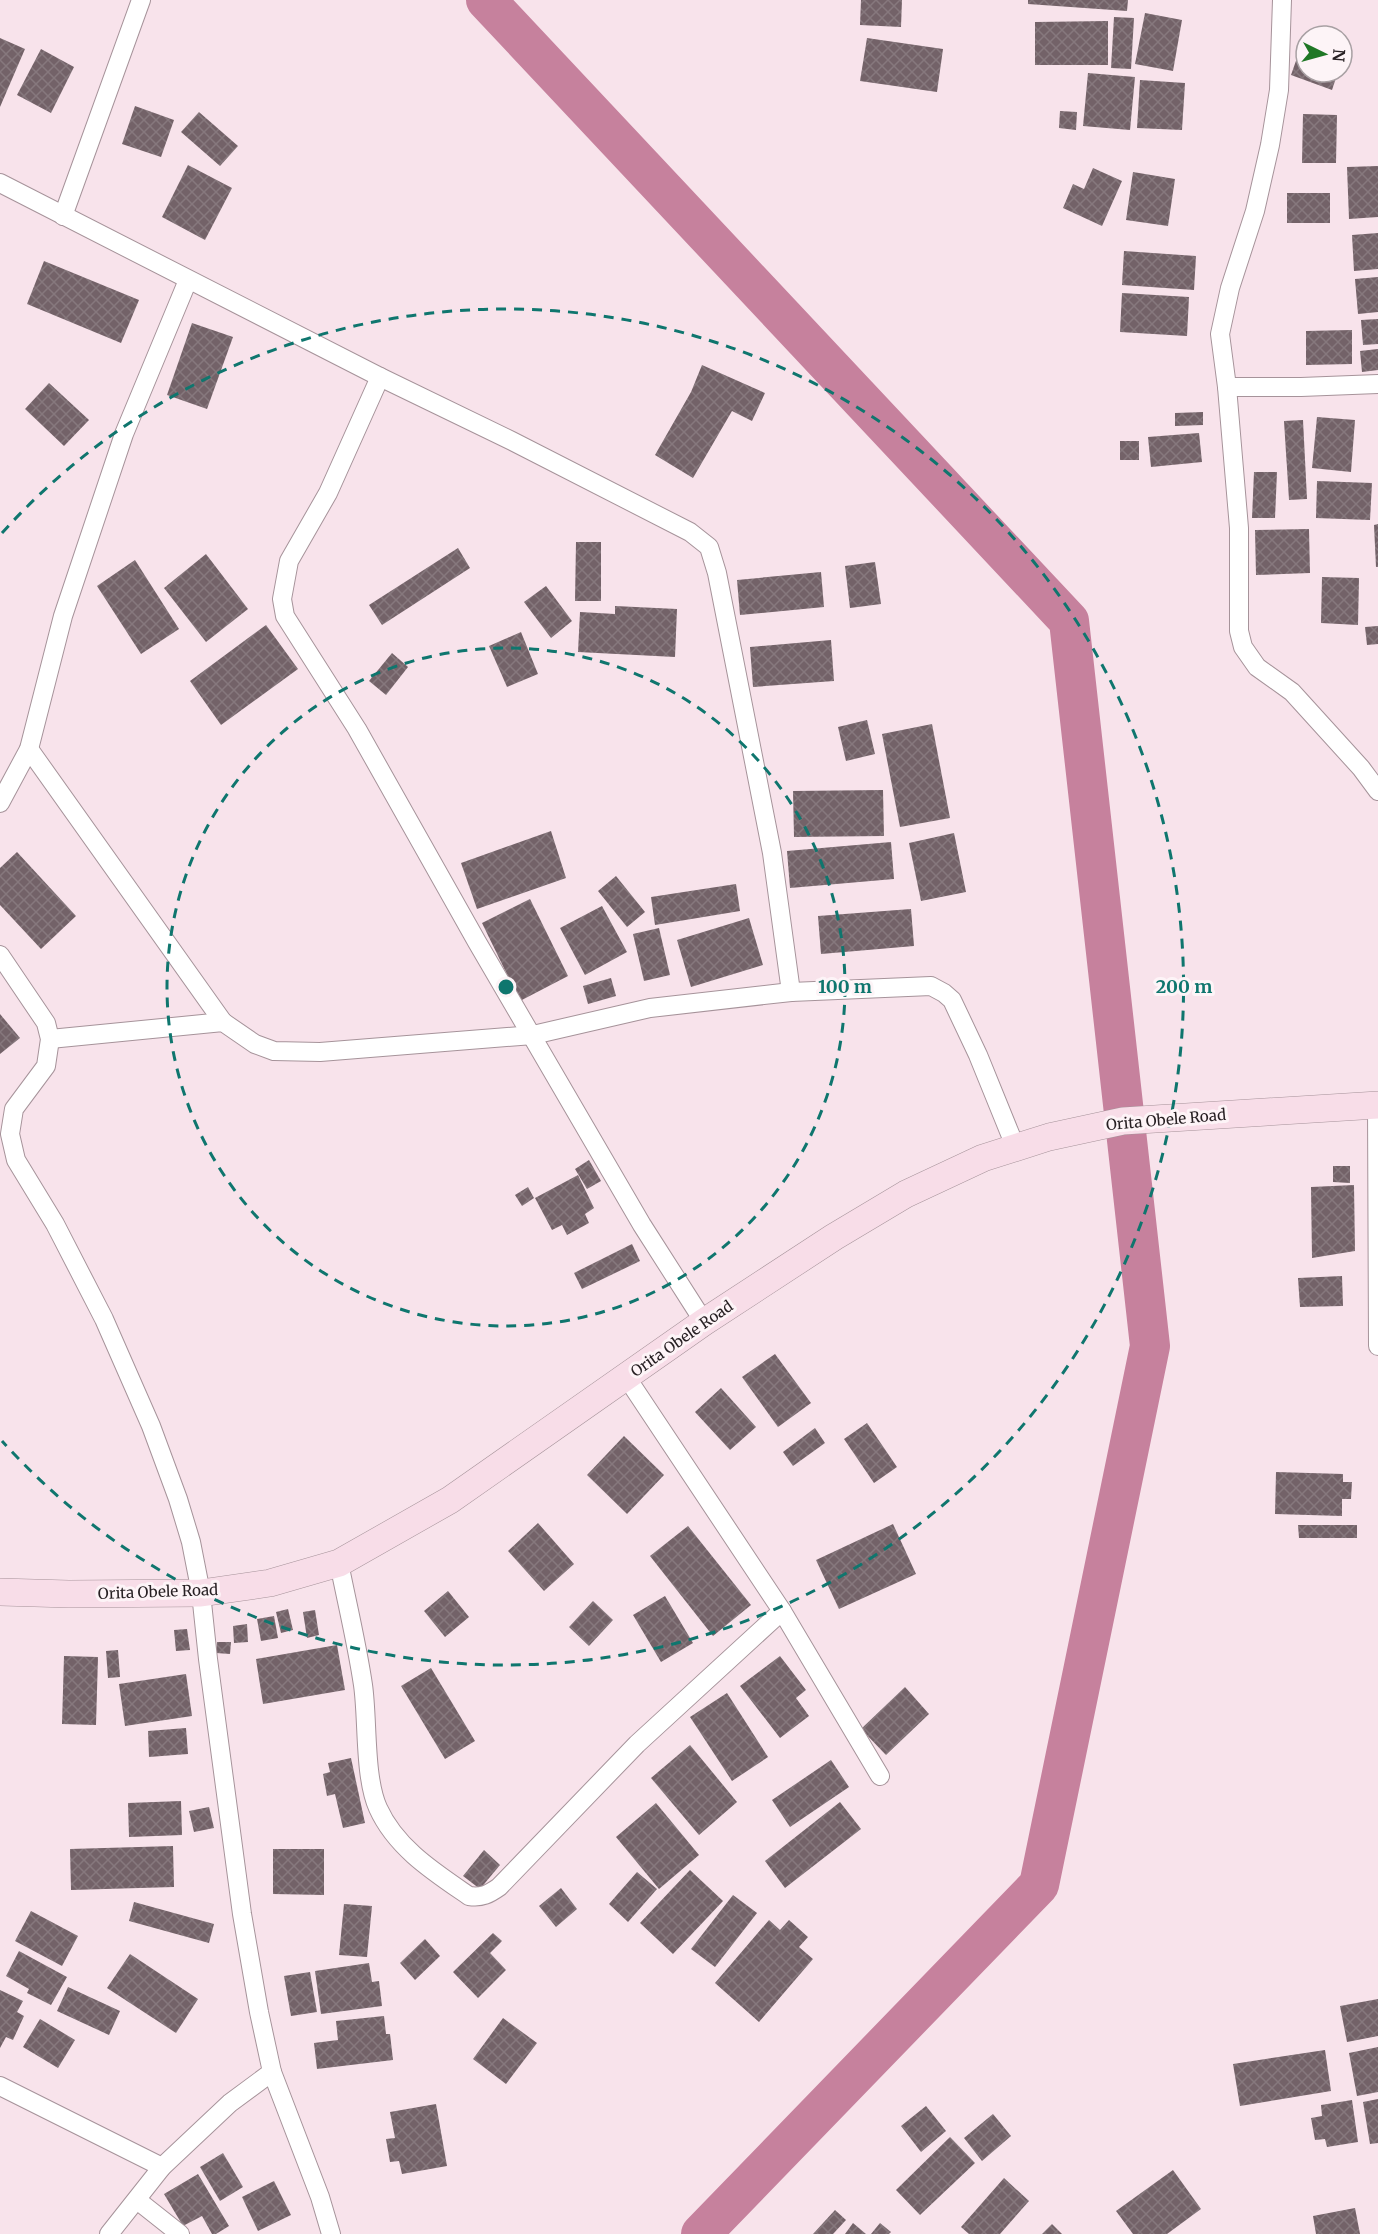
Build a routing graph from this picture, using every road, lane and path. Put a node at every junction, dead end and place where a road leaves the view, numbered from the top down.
1 (141, 0) edge
2 (1282, 0) edge
3 (0, 183) edge
4 (63, 216) junction
5 (188, 280) junction
6 (380, 377) junction
7 (1378, 384) edge
8 (1227, 387) junction
9 (29, 749) junction
10 (1378, 791) edge
11 (0, 804) edge
12 (0, 955) edge
13 (790, 992) junction
14 (224, 1022) junction
15 (533, 1035) junction
16 (50, 1040) junction
17 (1378, 1105) edge
18 (1015, 1146) junction
19 (705, 1322) junction
20 (1378, 1346) edge
21 (627, 1378) junction
22 (339, 1563) junction
23 (0, 1592) edge
24 (201, 1593) junction
25 (782, 1611) junction
26 (880, 1776) dead end
27 (272, 2072) junction
28 (0, 2086) edge
29 (162, 2168) junction
30 (137, 2200) junction
31 (110, 2234) edge
32 (180, 2234) edge
33 (331, 2234) edge

1 - 4 street
2 - 8 street
3 - 4 street
4 - 5 street
5 - 6 street
5 - 9 street
6 - 13 street
6 - 15 street
7 - 8 street
8 - 10 street
9 - 11 street
9 - 14 street
12 - 16 street
13 - 15 street
13 - 18 street
14 - 15 street
14 - 16 street
15 - 19 street
16 - 24 street
17 - 18 main road, Orita Obele Road
17 - 20 street
18 - 19 main road, Orita Obele Road
19 - 21 main road, Orita Obele Road
21 - 22 main road, Orita Obele Road
21 - 25 street
22 - 24 main road, Orita Obele Road
22 - 25 street
23 - 24 main road, Orita Obele Road
24 - 27 street
25 - 26 street
27 - 29 street
27 - 33 street
28 - 29 street
29 - 30 street
30 - 31 street
30 - 32 street

